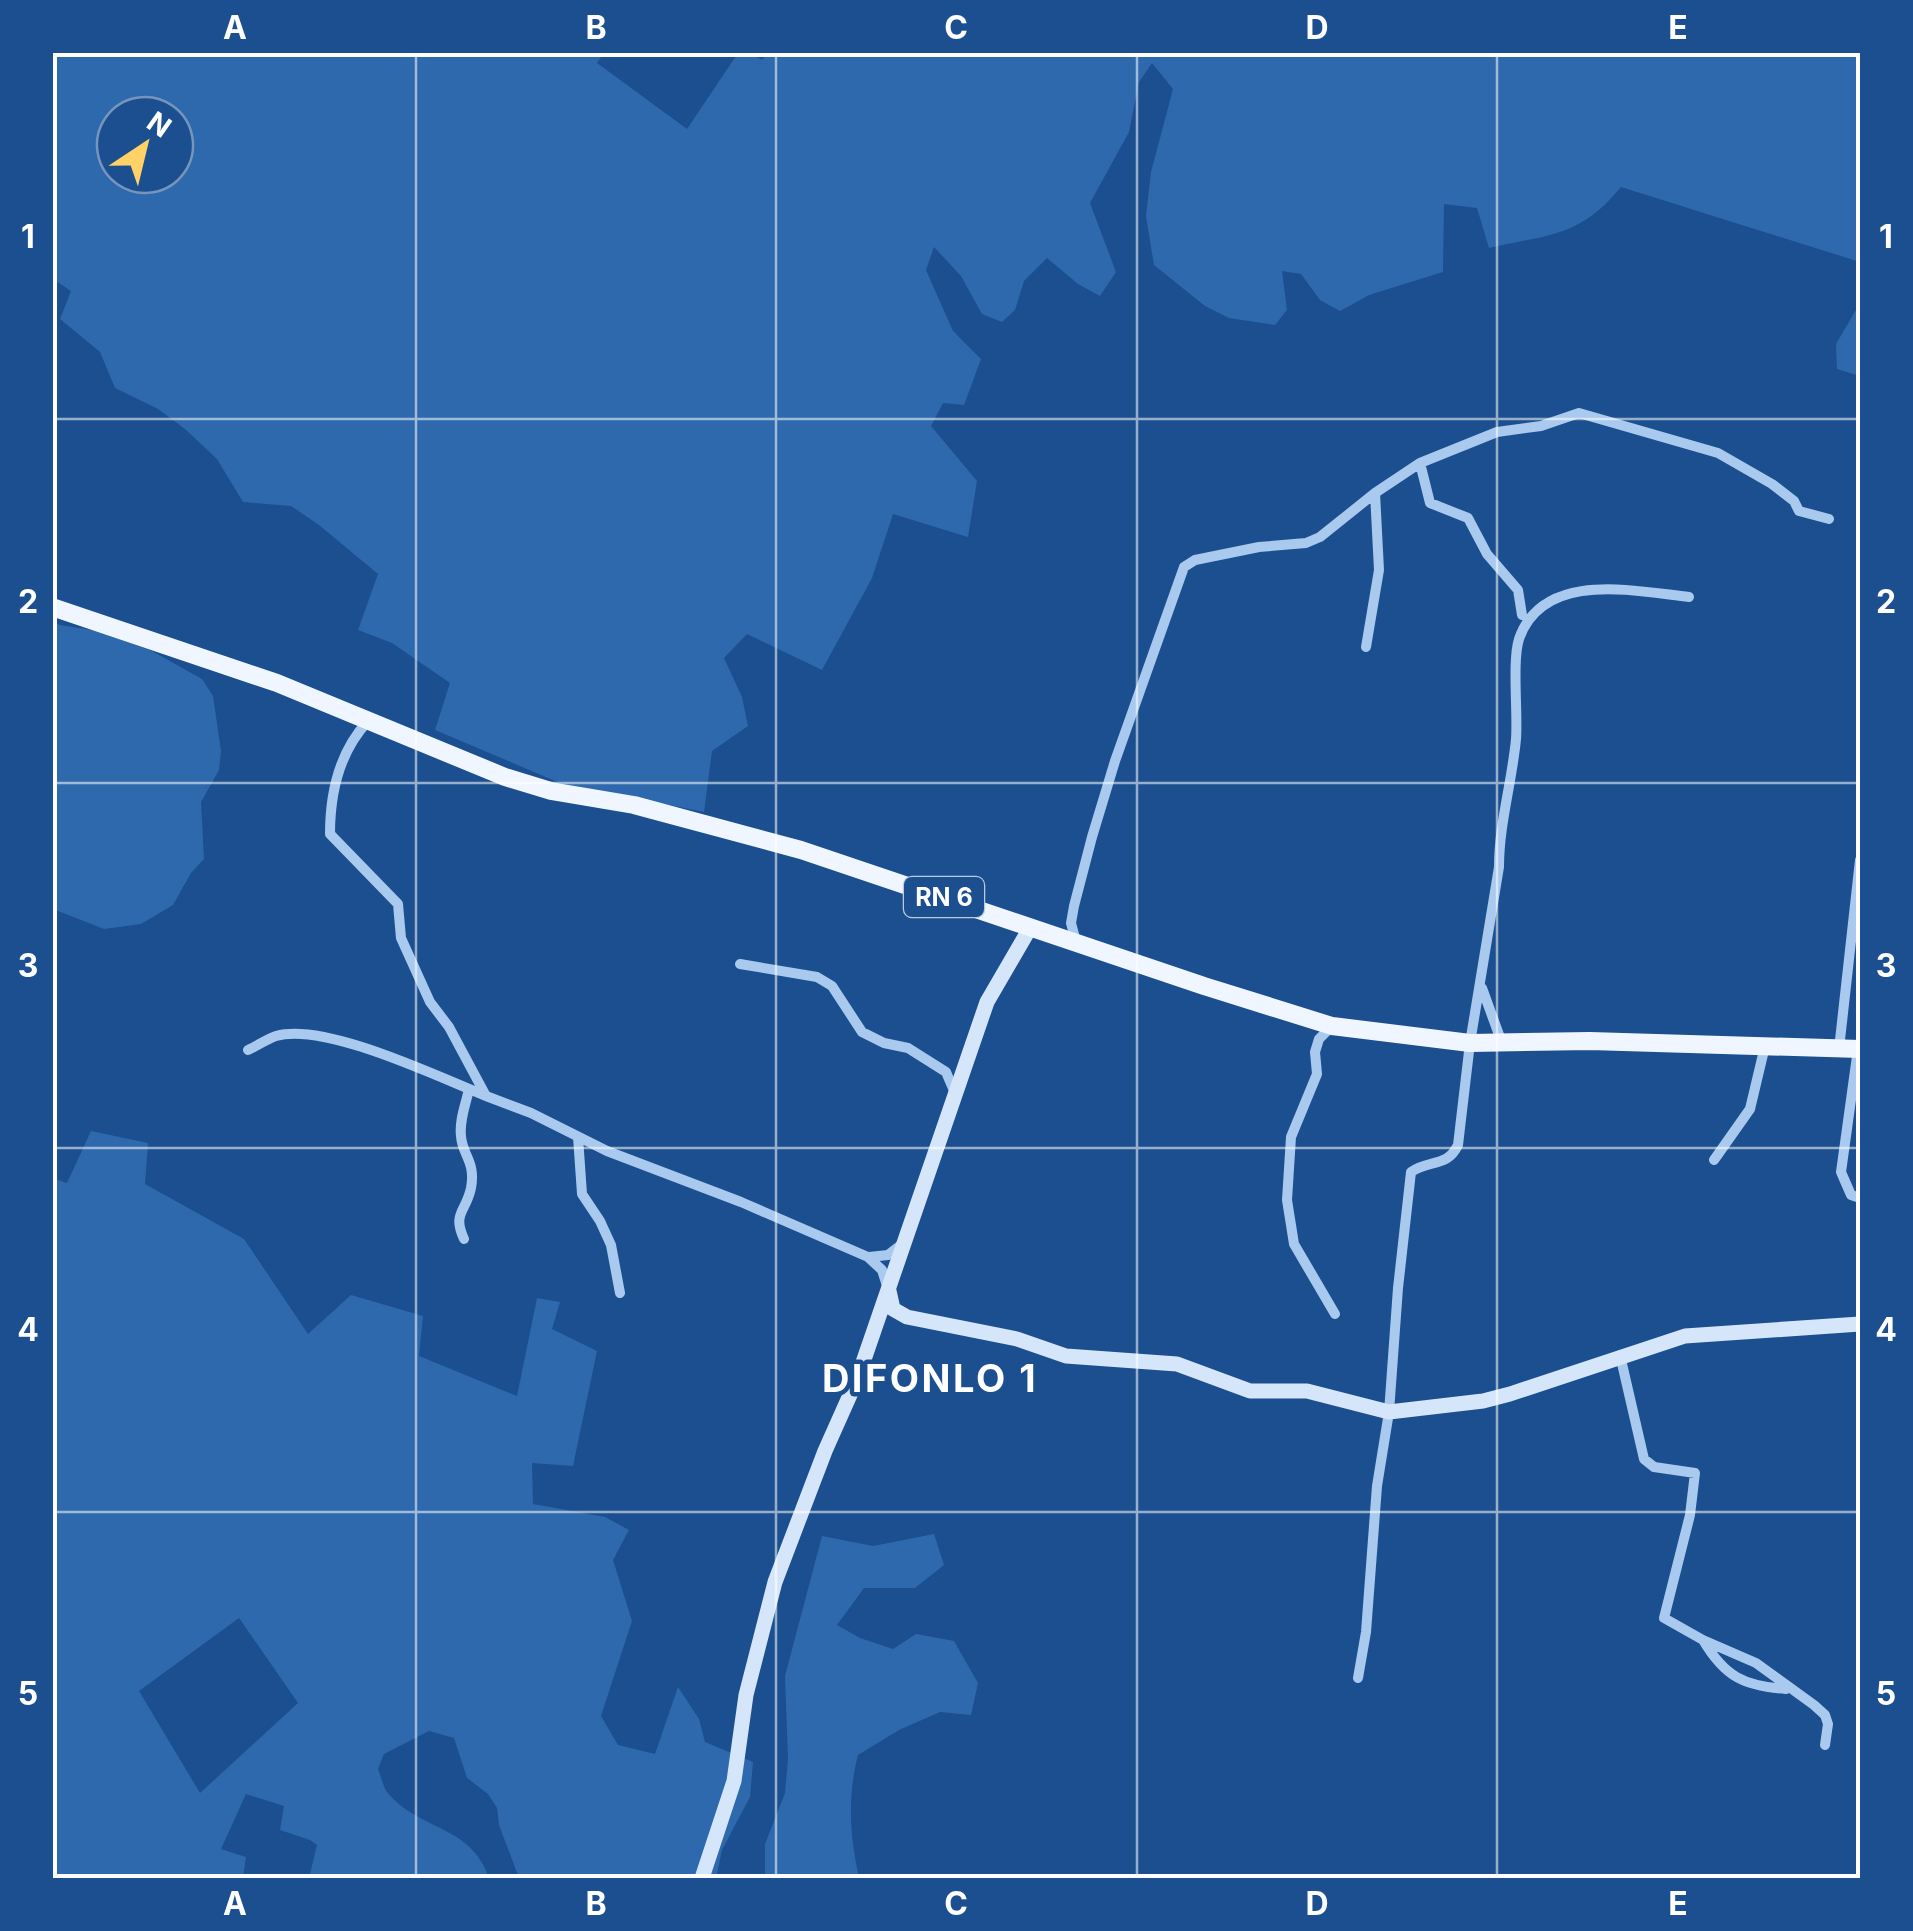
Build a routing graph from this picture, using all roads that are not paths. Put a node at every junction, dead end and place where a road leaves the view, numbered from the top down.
1 (1420, 462) junction
2 (1375, 493) junction
3 (1829, 519) dead end
4 (1689, 597) dead end
5 (52, 607) edge
6 (1522, 615) dead end
7 (1366, 647) dead end
8 (368, 721) junction
9 (1860, 860) edge
10 (1030, 928) junction
11 (1076, 942) junction
12 (740, 964) dead end
13 (1480, 982) junction
14 (1332, 1026) junction
15 (1470, 1043) junction
16 (1502, 1044) junction
17 (1765, 1046) junction
18 (1852, 1049) edge
19 (248, 1050) dead end
20 (469, 1089) junction
21 (956, 1094) junction
22 (486, 1096) junction
23 (578, 1137) junction
24 (1714, 1160) dead end
25 (1860, 1198) edge
26 (464, 1239) dead end
27 (901, 1245) junction
28 (868, 1257) junction
29 (889, 1291) junction
30 (620, 1293) dead end
31 (1335, 1314) dead end
32 (1860, 1324) edge
33 (1620, 1355) junction
34 (1389, 1412) junction
35 (1703, 1640) junction
36 (1358, 1678) dead end
37 (1792, 1690) junction
38 (1824, 1746) dead end
39 (702, 1878) edge

1 - 2 street
1 - 3 street
1 - 6 street
2 - 7 street
2 - 11 street
4 - 13 street
5 - 8 main road, RN 6
8 - 10 main road, RN 6
8 - 22 street
9 - 18 street
10 - 11 main road, RN 6
10 - 21 street
11 - 14 main road, RN 6
12 - 21 street
13 - 15 street
13 - 16 street
14 - 15 main road, RN 6
14 - 31 street
15 - 16 main road, RN 6
15 - 34 street
16 - 17 main road, RN 6
17 - 18 main road, RN 6
17 - 24 street
18 - 25 street
19 - 20 street
20 - 22 street
20 - 26 street
21 - 27 street
22 - 23 street
23 - 28 street
23 - 30 street
27 - 28 street
27 - 29 street
28 - 29 street
29 - 34 street
29 - 39 street
32 - 33 street
33 - 34 street
33 - 35 street
34 - 36 street
35 - 37 street
35 - 37 street
37 - 38 street

